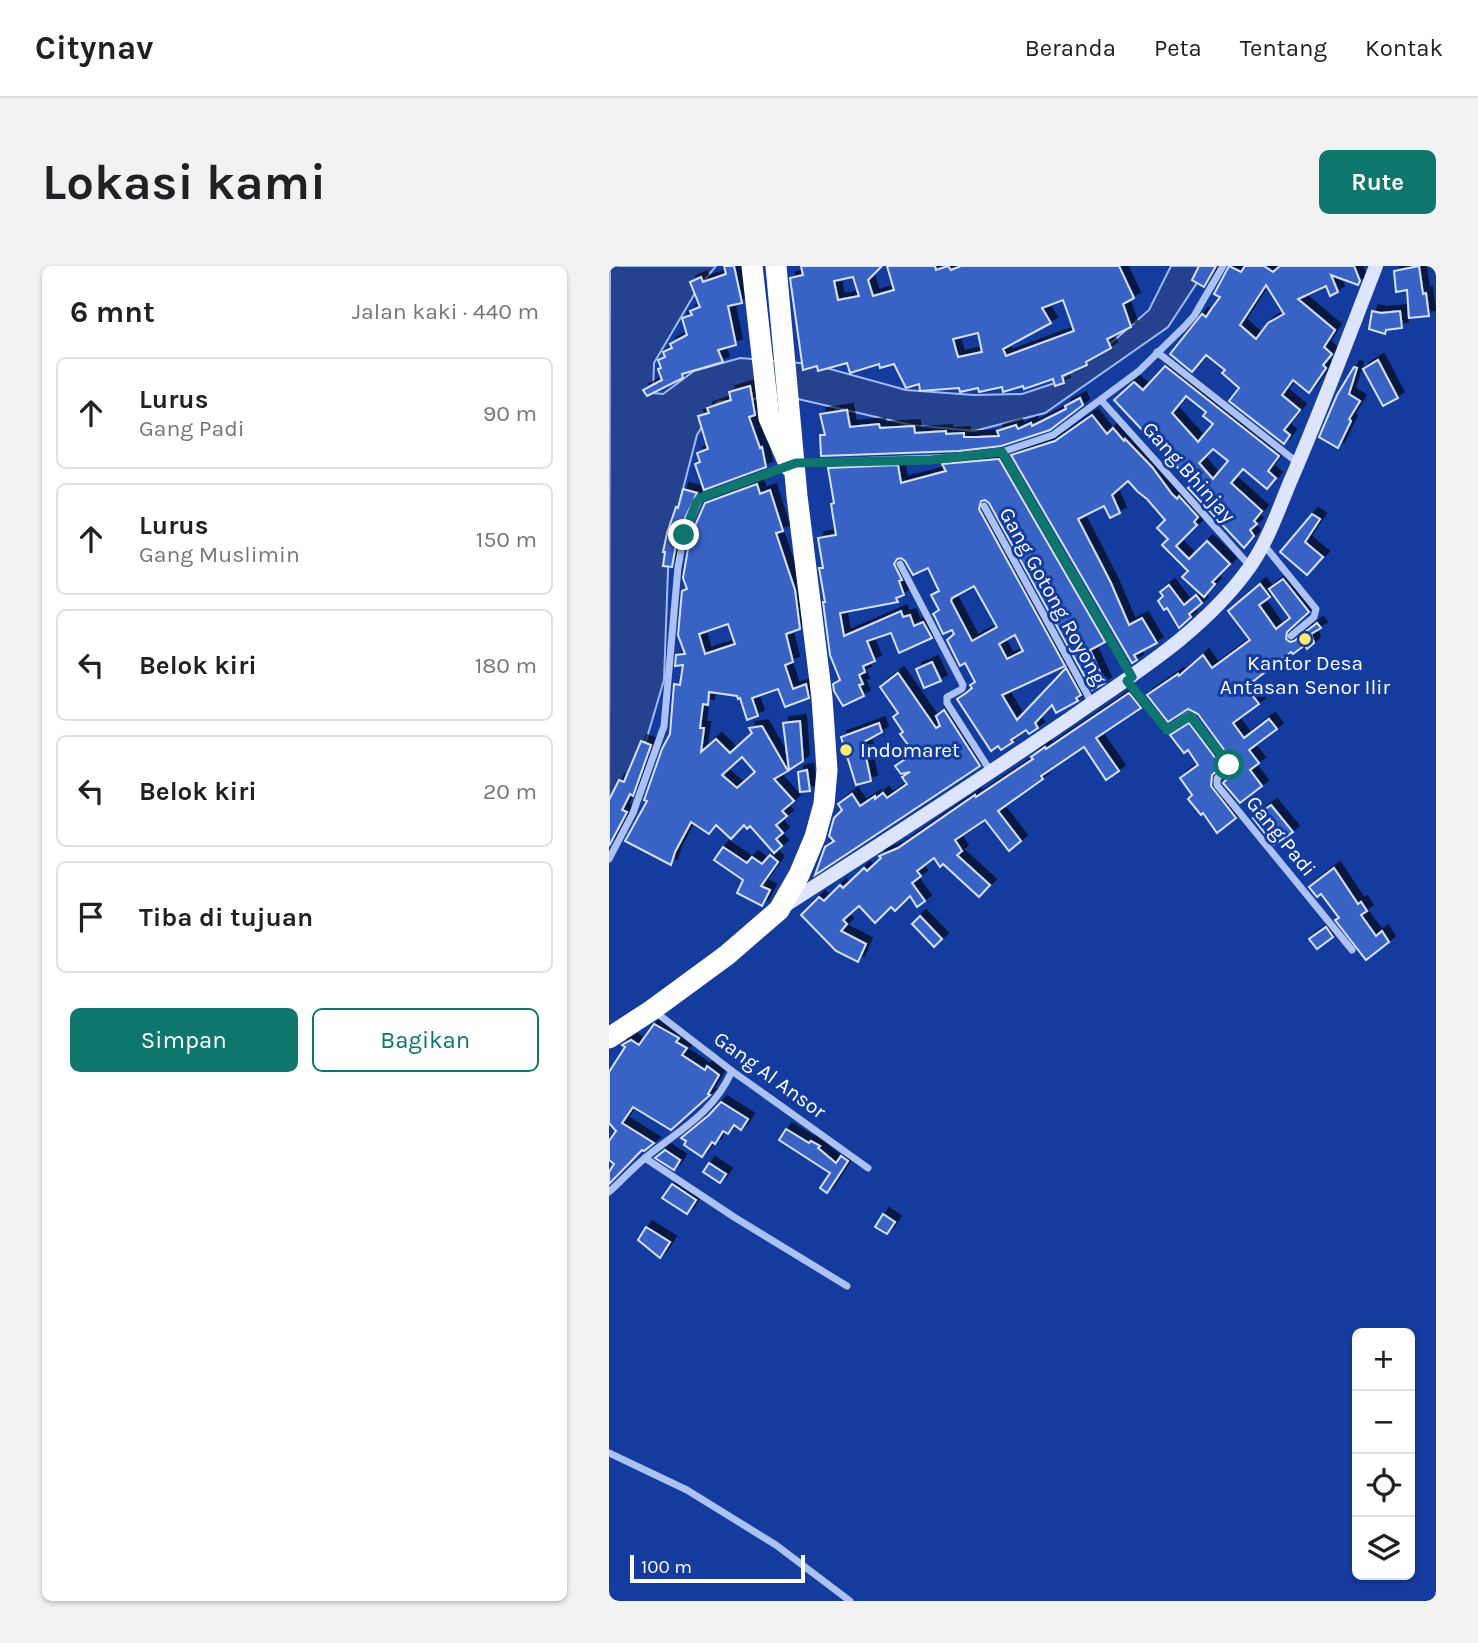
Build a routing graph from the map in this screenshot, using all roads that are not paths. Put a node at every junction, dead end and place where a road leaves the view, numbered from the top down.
1 (752, 266) edge
2 (776, 266) edge
3 (1223, 266) edge
4 (1376, 266) edge
5 (1157, 352) junction
6 (1101, 400) junction
7 (783, 430) junction
8 (1002, 452) junction
9 (1298, 463) junction
10 (793, 464) junction
11 (984, 506) dead end
12 (1263, 544) junction
13 (900, 564) dead end
14 (1251, 566) junction
15 (1291, 636) dead end
16 (1130, 679) junction
17 (1092, 703) junction
18 (991, 773) junction
19 (609, 859) edge
20 (779, 909) junction
21 (1352, 950) dead end
22 (652, 1010) junction
23 (609, 1038) edge
24 (732, 1071) junction
25 (645, 1158) junction
26 (868, 1168) dead end
27 (609, 1192) edge
28 (847, 1286) dead end
29 (609, 1453) edge
30 (850, 1601) edge

1 - 7 highway
2 - 7 highway
3 - 5 street
4 - 9 street
5 - 6 street
5 - 9 street
6 - 8 street
6 - 14 street, Gang Bhinjay
7 - 10 highway
8 - 10 street
8 - 16 street
9 - 12 street
10 - 19 street
10 - 20 highway
11 - 17 street, Gang Gotong Royong
12 - 14 street
12 - 15 street
13 - 18 street
14 - 16 street
16 - 17 street
16 - 21 street, Gang Padi
17 - 18 street
18 - 20 street
20 - 22 highway
22 - 23 highway
22 - 24 street, Gang Al Ansor
24 - 25 street
24 - 26 street, Gang Al Ansor
25 - 27 street
25 - 28 street
29 - 30 street

